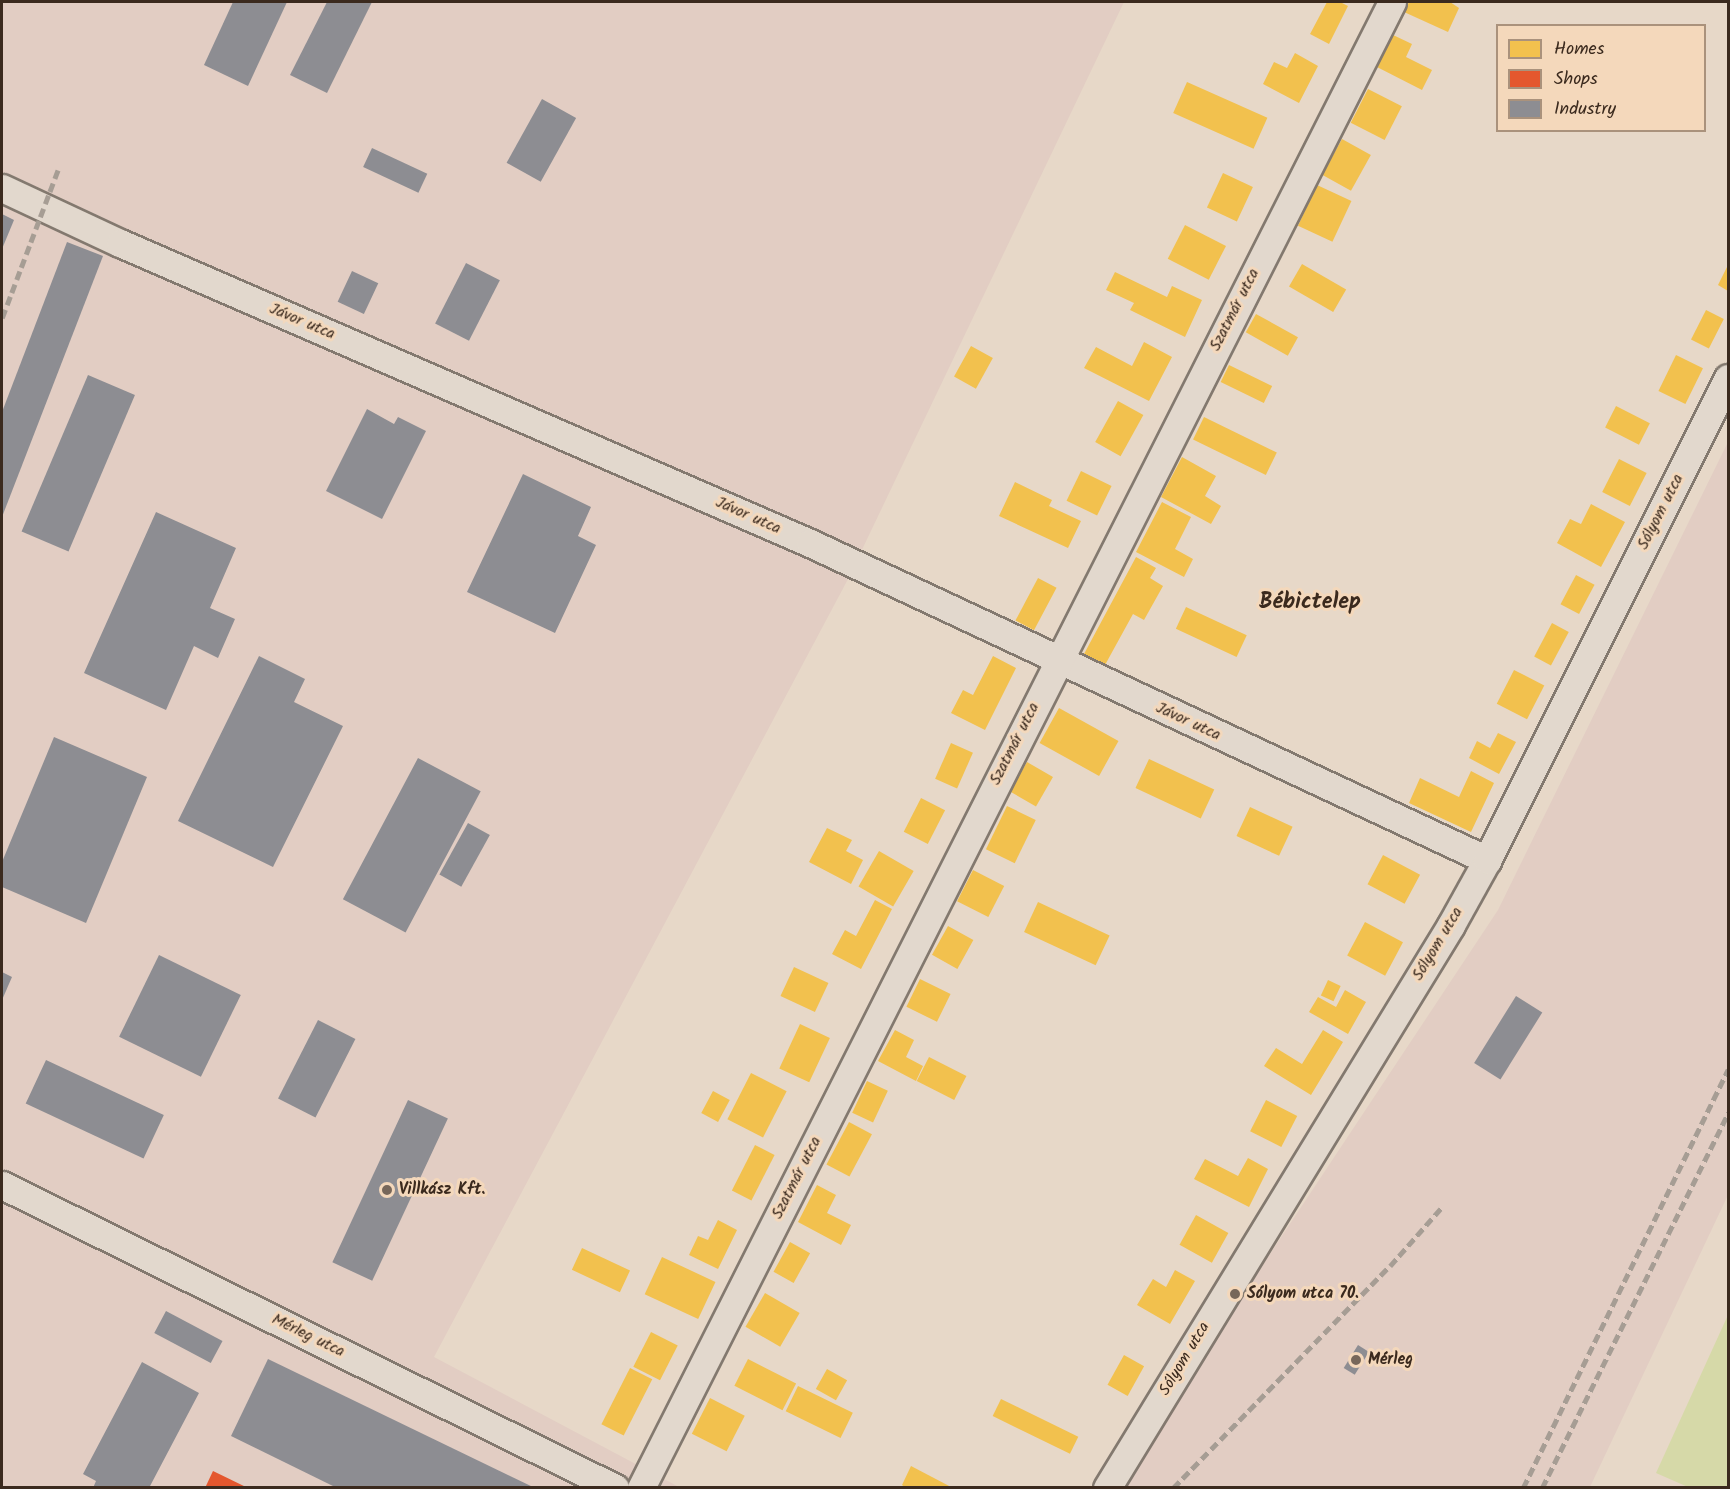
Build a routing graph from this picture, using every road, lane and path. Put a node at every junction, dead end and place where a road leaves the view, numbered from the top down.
1 (1392, 2) edge
2 (2, 188) edge
3 (1728, 378) edge
4 (1057, 661) junction
5 (1487, 860) junction
6 (2, 1185) edge
7 (615, 1488) edge
8 (641, 1488) edge
9 (1107, 1488) edge

1 - 4 street, Szatmár utca
2 - 4 street, Jávor utca
3 - 5 street, Sólyom utca
4 - 5 street, Jávor utca
4 - 8 street, Szatmár utca
5 - 9 street, Sólyom utca
6 - 7 street, Mérleg utca

